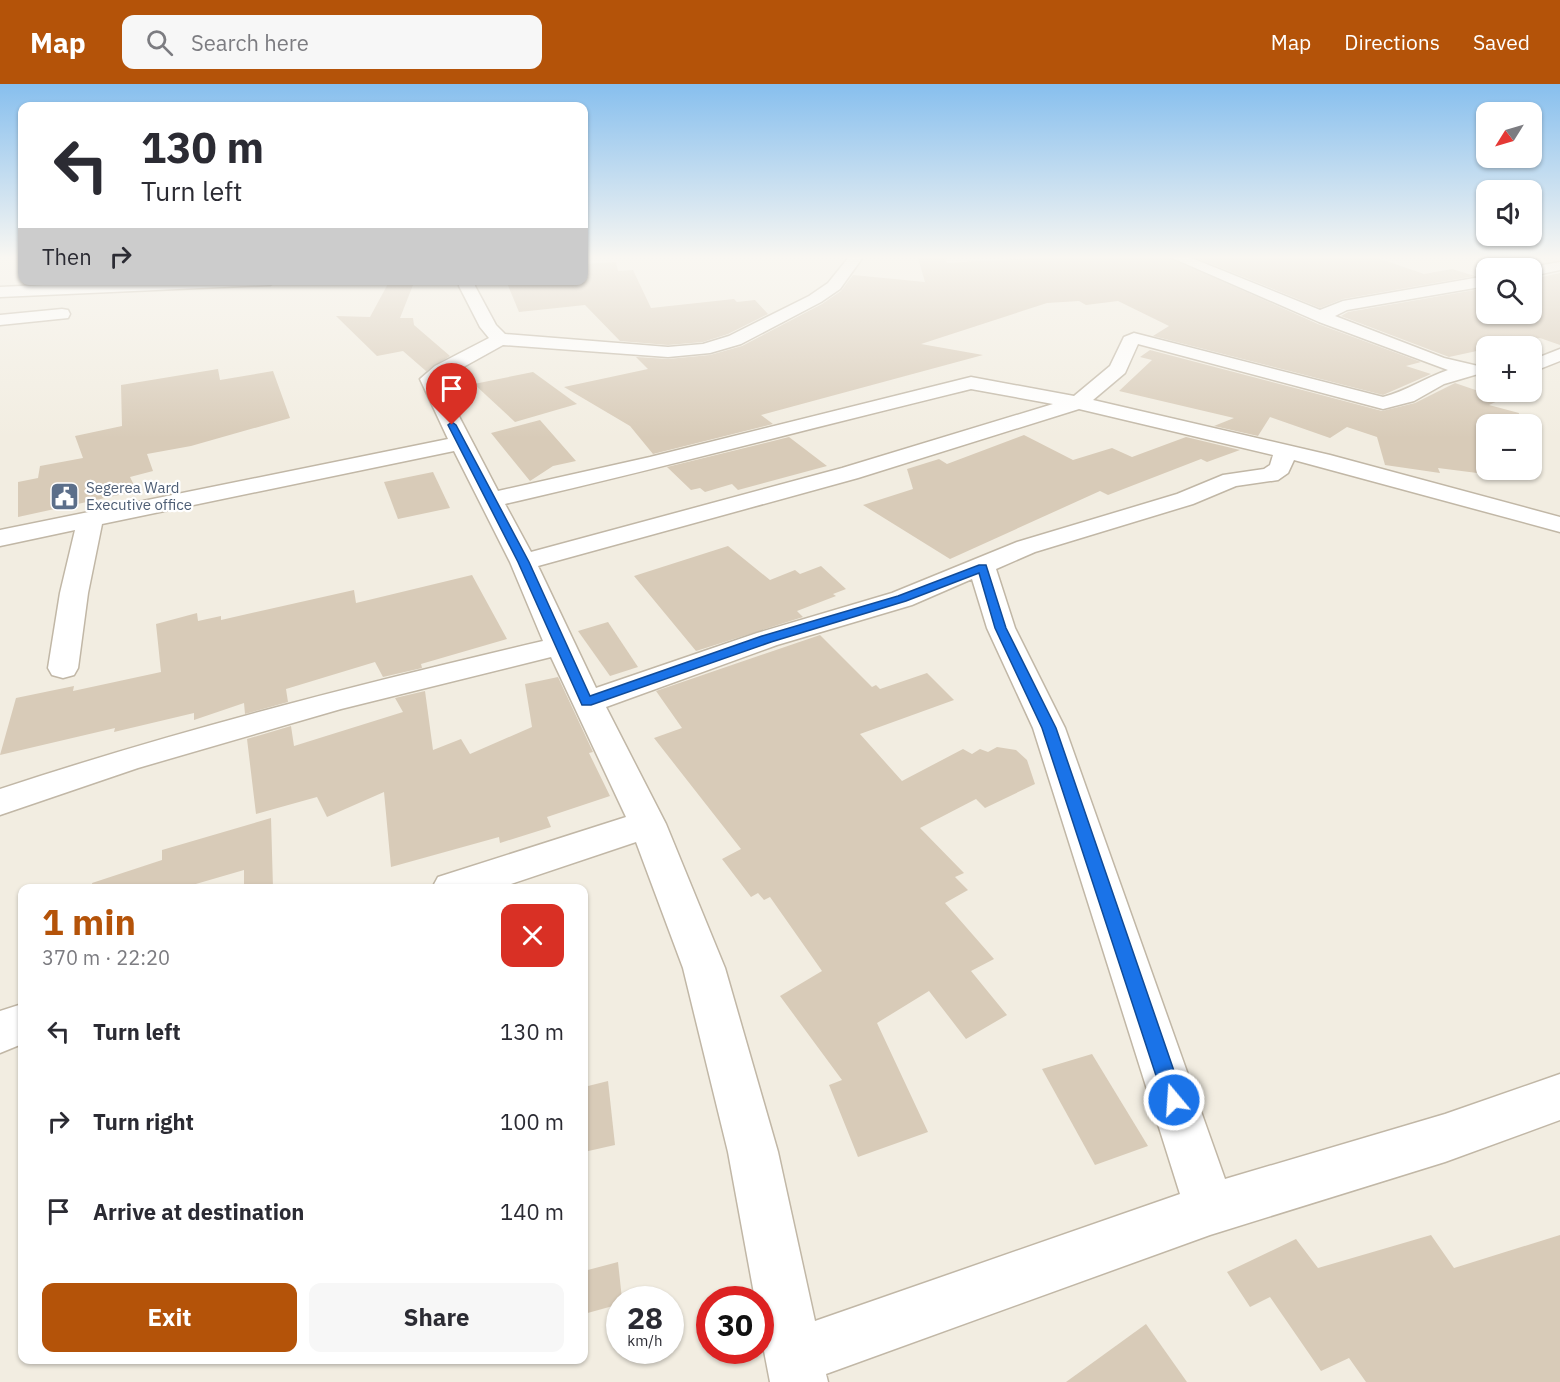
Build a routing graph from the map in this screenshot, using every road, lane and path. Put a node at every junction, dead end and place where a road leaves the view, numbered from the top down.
1 (25, 318) edge
2 (484, 318) edge
3 (779, 318) edge
4 (1325, 318) edge
5 (0, 320) edge
6 (500, 339) junction
7 (1560, 355) edge
8 (1542, 362) edge
9 (1466, 370) junction
10 (1476, 371) edge
11 (1078, 403) junction
12 (461, 443) junction
13 (1285, 451) junction
14 (490, 500) junction
15 (90, 521) junction
16 (1560, 525) edge
17 (0, 538) edge
18 (523, 562) junction
19 (982, 567) junction
20 (560, 646) junction
21 (63, 668) dead end
22 (586, 702) junction
23 (0, 802) edge
24 (648, 824) junction
25 (464, 884) edge
26 (18, 1025) edge
27 (0, 1032) edge
28 (1560, 1097) edge
29 (1210, 1209) junction
30 (796, 1369) edge

1 - 5 street
2 - 6 street
3 - 6 street
4 - 9 street
6 - 12 street
7 - 8 street
9 - 10 street
9 - 11 street
11 - 13 street
11 - 14 street
11 - 18 street
12 - 14 street
12 - 15 street
13 - 16 street
13 - 19 street
14 - 18 street
15 - 17 street
15 - 21 street
18 - 20 street
19 - 22 street
19 - 29 street
20 - 22 street
20 - 23 street
22 - 24 street
24 - 25 street
24 - 30 street
26 - 27 street
28 - 29 street
29 - 30 street

